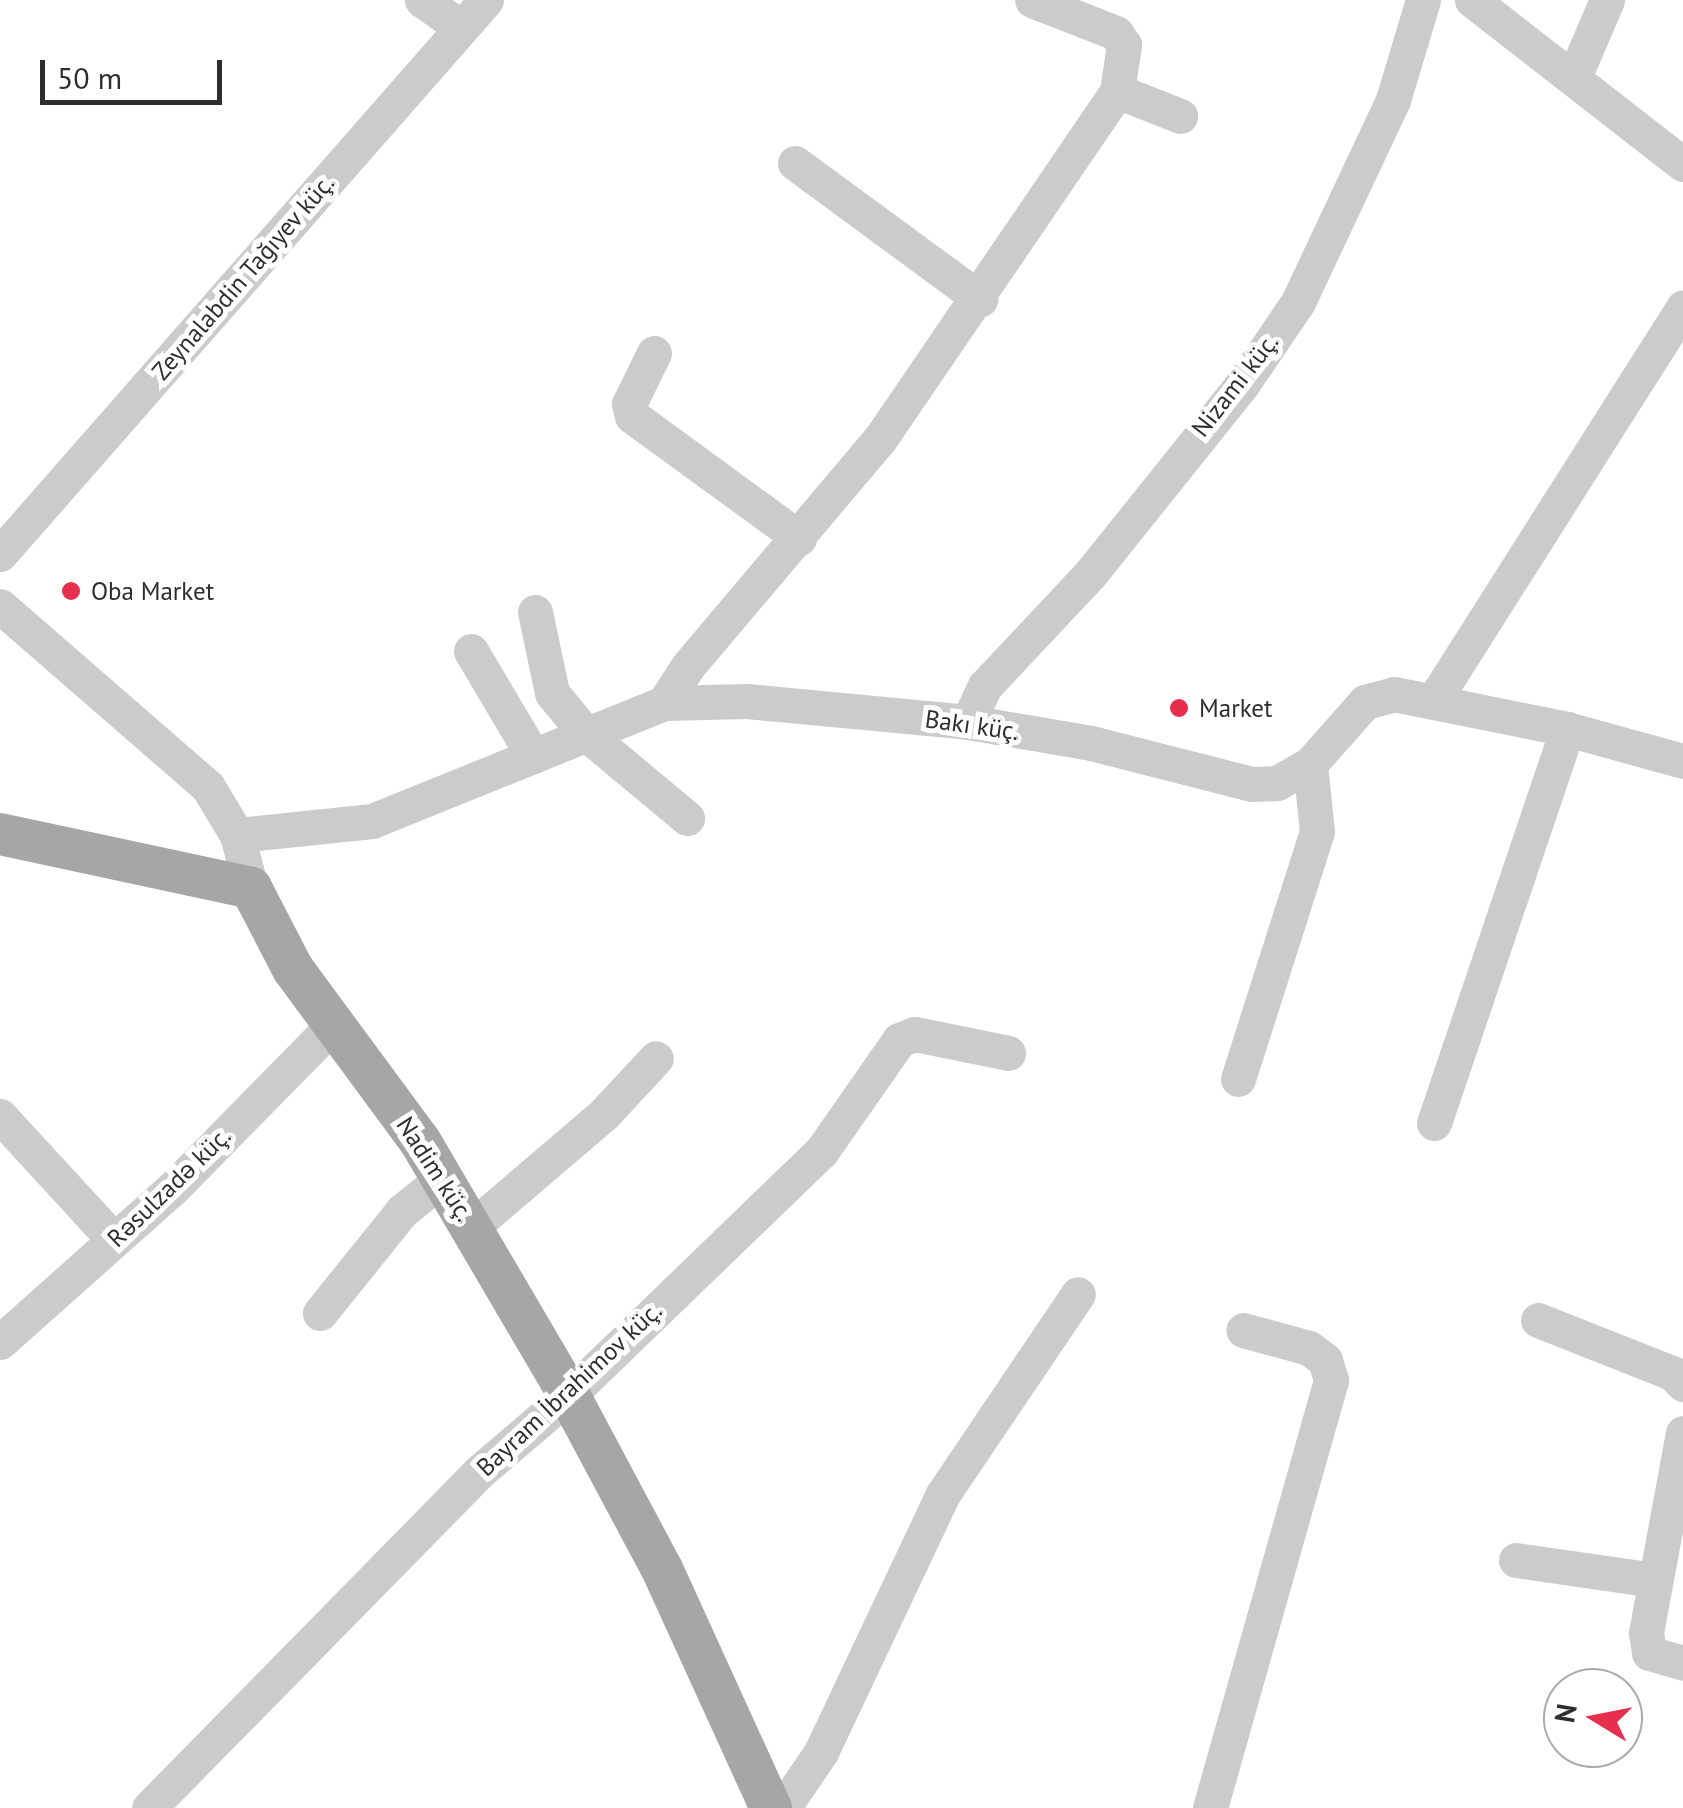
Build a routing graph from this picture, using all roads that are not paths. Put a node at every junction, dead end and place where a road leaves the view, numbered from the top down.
1 (422, 0) edge
2 (486, 0) edge
3 (1032, 0) edge
4 (1423, 0) edge
5 (1472, 0) edge
6 (1607, 0) edge
7 (462, 27) junction
8 (1574, 78) junction
9 (1117, 92) junction
10 (1180, 116) dead end
11 (795, 163) dead end
12 (1683, 164) edge
13 (980, 299) junction
14 (1683, 308) edge
15 (654, 354) dead end
16 (799, 538) junction
17 (0, 554) edge
18 (0, 606) edge
19 (535, 612) dead end
20 (471, 651) dead end
21 (1434, 700) junction
22 (664, 703) junction
23 (968, 722) junction
24 (1567, 729) junction
25 (585, 733) junction
26 (533, 756) junction
27 (1683, 761) edge
28 (1310, 764) junction
29 (686, 818) dead end
30 (0, 834) edge
31 (237, 835) junction
32 (251, 888) junction
33 (332, 1026) junction
34 (1008, 1053) dead end
35 (656, 1058) dead end
36 (1238, 1079) dead end
37 (0, 1116) edge
38 (1434, 1124) dead end
39 (443, 1178) junction
40 (473, 1226) junction
41 (114, 1240) junction
42 (1078, 1294) dead end
43 (320, 1313) dead end
44 (1538, 1320) dead end
45 (1243, 1330) dead end
46 (0, 1342) edge
47 (1683, 1384) edge
48 (568, 1396) junction
49 (1683, 1433) edge
50 (1516, 1560) dead end
51 (1654, 1580) junction
52 (1683, 1664) edge
53 (149, 1808) edge
54 (771, 1808) edge
55 (783, 1808) edge
56 (1210, 1808) edge

1 - 7 street
2 - 7 street, Zeynalabdin Tağıyev küç.
3 - 9 street
4 - 23 street, Nizami küç.
5 - 8 street
6 - 8 street
7 - 17 street, Zeynalabdin Tağıyev küç.
8 - 12 street
9 - 10 street
9 - 13 street
11 - 13 street
13 - 16 street
14 - 21 street
15 - 16 street
16 - 22 street
18 - 31 street, Nadim küç.
19 - 25 street
20 - 26 street
21 - 24 street, Bakı küç.
21 - 28 street, Bakı küç.
22 - 23 street, Bakı küç.
22 - 25 street, Bakı küç.
23 - 28 street, Bakı küç.
24 - 27 street, Bakı küç.
24 - 38 street
25 - 26 street, Bakı küç.
25 - 29 street
26 - 31 street, Bakı küç.
28 - 36 street
30 - 32 main road
31 - 32 street, Nadim küç.
32 - 33 main road, Nadim küç.
33 - 39 main road, Nadim küç.
33 - 41 street, Rəsulzadə küç.
34 - 48 street, Bayram İbrahimov küç.
35 - 40 street
37 - 41 street
39 - 40 main road, Nadim küç.
39 - 43 street
40 - 48 main road, Nadim küç.
41 - 46 street, Rəsulzadə küç.
42 - 55 street
44 - 47 street
45 - 56 street
48 - 53 street, Bayram İbrahimov küç.
48 - 54 main road, Nadim küç.
49 - 51 street
50 - 51 street
51 - 52 street

